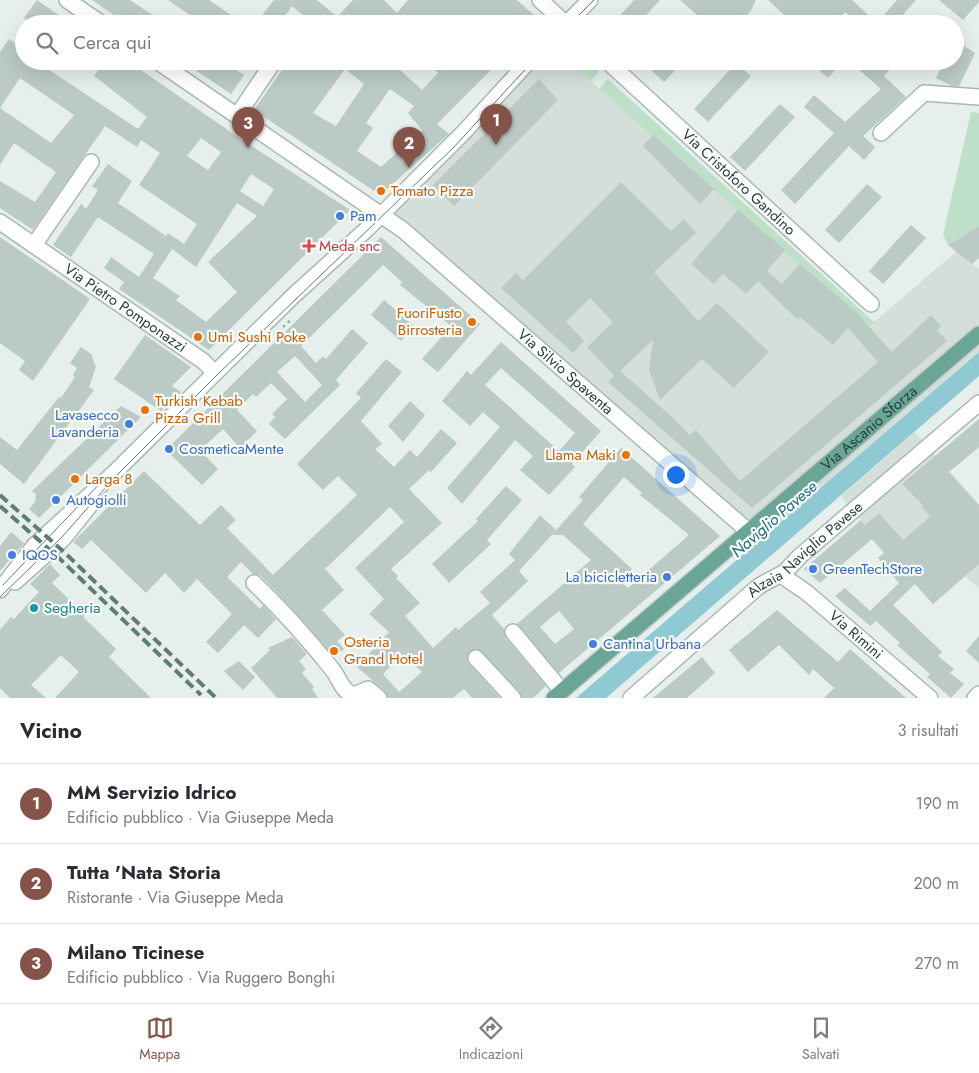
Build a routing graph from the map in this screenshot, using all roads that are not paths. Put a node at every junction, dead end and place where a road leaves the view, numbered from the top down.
1 (67, 0) edge
2 (540, 0) edge
3 (590, 0) edge
4 (89, 15) edge
5 (556, 15) edge
6 (575, 15) edge
7 (170, 70) edge
8 (268, 70) edge
9 (520, 70) edge
10 (617, 70) edge
11 (979, 97) edge
12 (237, 116) junction
13 (881, 133) dead end
14 (91, 162) dead end
15 (382, 214) junction
16 (0, 222) edge
17 (34, 245) junction
18 (871, 304) dead end
19 (979, 334) edge
20 (215, 373) junction
21 (979, 404) edge
22 (748, 531) junction
23 (781, 575) junction
24 (254, 583) dead end
25 (0, 592) edge
26 (513, 632) dead end
27 (476, 658) dead end
28 (558, 694) edge
29 (979, 694) edge
30 (379, 698) edge
31 (513, 698) edge
32 (631, 698) edge
33 (930, 698) edge
34 (975, 698) edge

1 - 4 street
2 - 5 street
3 - 6 street
7 - 12 street, Via Silvio Spaventa
8 - 12 street
9 - 15 street
10 - 18 street, Via Cristoforo Gandino
11 - 13 street
12 - 15 street, Via Silvio Spaventa
14 - 17 street
15 - 20 street
15 - 22 street, Via Silvio Spaventa
16 - 17 street, Via Pietro Pomponazzi
17 - 20 street, Via Pietro Pomponazzi
19 - 22 main road, Via Ascanio Sforza
20 - 25 street
21 - 23 street, Alzaia Naviglio Pavese
22 - 28 main road, Via Ascanio Sforza
23 - 32 street, Alzaia Naviglio Pavese
23 - 33 street, Via Rimini
24 - 30 street
26 - 28 street
27 - 31 street
29 - 34 street

